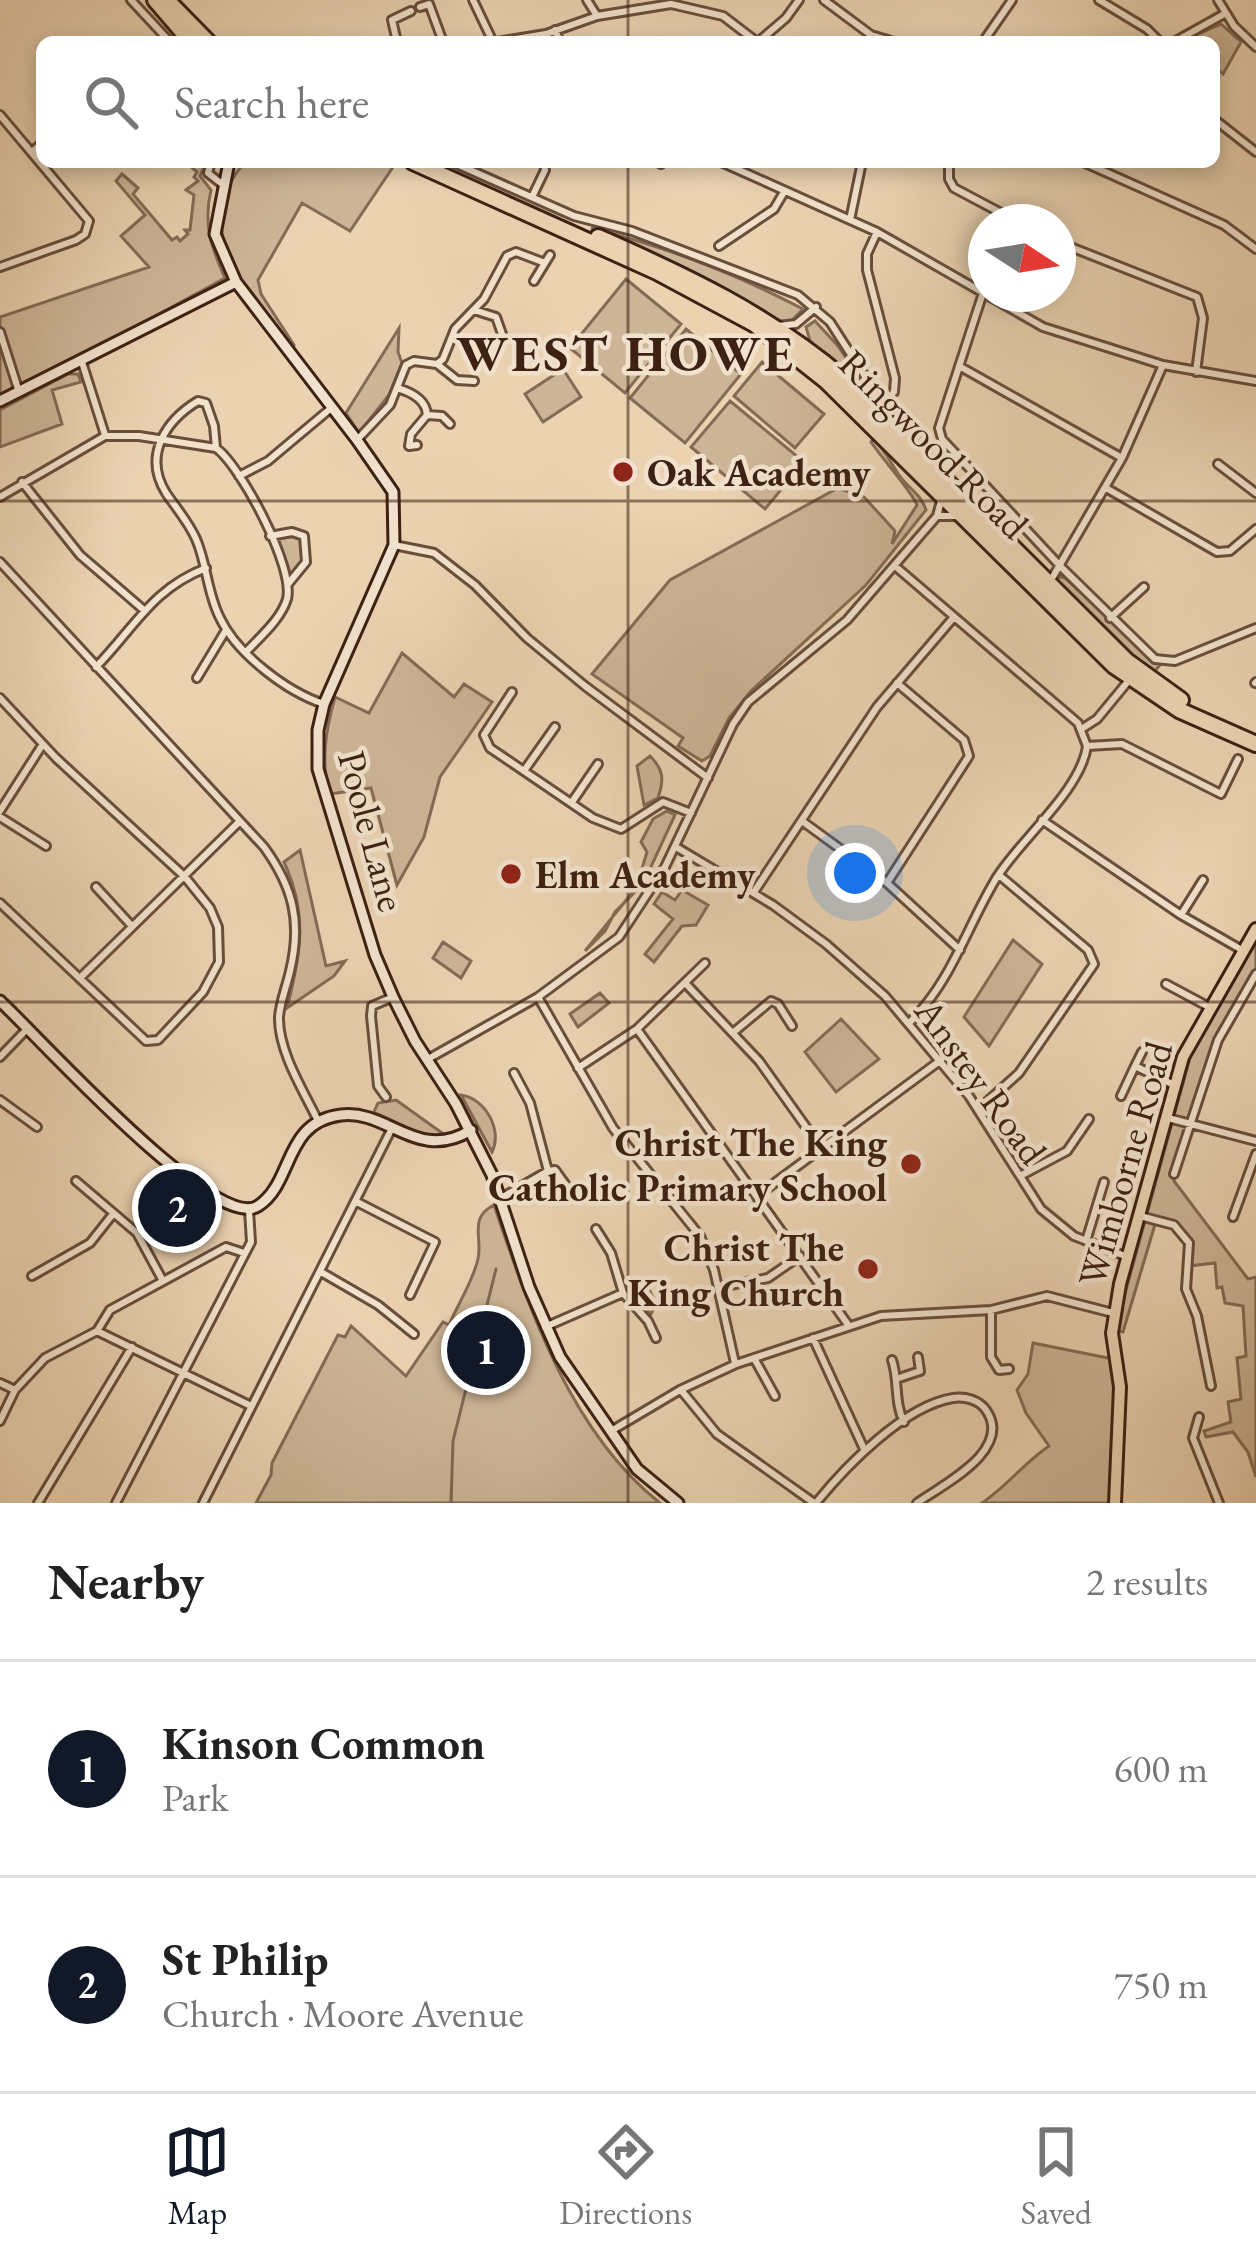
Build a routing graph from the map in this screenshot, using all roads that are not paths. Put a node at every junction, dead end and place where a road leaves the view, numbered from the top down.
1 (130, 0) edge
2 (473, 0) edge
3 (587, 0) edge
4 (799, 0) edge
5 (824, 0) edge
6 (1012, 0) edge
7 (1099, 0) edge
8 (1218, 0) edge
9 (167, 4) edge
10 (429, 4) edge
11 (702, 4) edge
12 (411, 11) dead end
13 (1226, 14) junction
14 (597, 16) junction
15 (555, 31) junction
16 (161, 36) edge
17 (164, 36) edge
18 (186, 36) edge
19 (202, 36) edge
20 (396, 36) edge
21 (441, 36) edge
22 (494, 36) edge
23 (529, 36) edge
24 (557, 36) edge
25 (751, 36) edge
26 (765, 36) edge
27 (865, 36) edge
28 (987, 36) edge
29 (1154, 36) edge
30 (1185, 36) edge
31 (1256, 47) edge
32 (0, 115) edge
33 (1220, 124) edge
34 (36, 148) edge
35 (32, 152) junction
36 (1256, 152) edge
37 (36, 157) edge
38 (45, 168) edge
39 (210, 168) edge
40 (228, 168) edge
41 (426, 168) edge
42 (444, 168) edge
43 (466, 168) edge
44 (545, 168) edge
45 (734, 168) edge
46 (861, 168) edge
47 (949, 168) edge
48 (1097, 168) edge
49 (222, 184) junction
50 (784, 191) junction
51 (532, 197) junction
52 (981, 204) edge
53 (850, 220) junction
54 (877, 232) junction
55 (718, 246) dead end
56 (1076, 249) edge
57 (1256, 249) edge
58 (0, 267) edge
59 (534, 281) dead end
60 (236, 283) junction
61 (968, 286) edge
62 (816, 307) junction
63 (474, 310) junction
64 (977, 312) edge
65 (1015, 312) edge
66 (806, 317) junction
67 (778, 326) junction
68 (0, 332) edge
69 (502, 334) dead end
70 (803, 344) junction
71 (81, 359) junction
72 (437, 364) junction
73 (959, 365) junction
74 (1163, 365) junction
75 (1196, 372) junction
76 (474, 381) dead end
77 (1256, 381) edge
78 (397, 388) junction
79 (20, 392) junction
80 (0, 401) edge
81 (330, 409) junction
82 (428, 415) junction
83 (450, 424) dead end
84 (105, 436) junction
85 (159, 438) junction
86 (357, 440) junction
87 (216, 448) junction
88 (399, 448) dead end
89 (1122, 458) junction
90 (1218, 464) dead end
91 (239, 476) junction
92 (22, 482) junction
93 (1106, 488) junction
94 (1256, 493) edge
95 (943, 496) junction
96 (0, 497) edge
97 (962, 515) junction
98 (937, 516) junction
99 (1256, 530) edge
100 (270, 536) junction
101 (394, 545) junction
102 (0, 562) edge
103 (895, 566) junction
104 (1060, 567) junction
105 (206, 568) junction
106 (1049, 579) junction
107 (288, 584) junction
108 (1142, 592) dead end
109 (145, 611) junction
110 (954, 617) junction
111 (1110, 618) junction
112 (1256, 628) edge
113 (226, 629) junction
114 (247, 651) junction
115 (96, 667) junction
116 (196, 678) dead end
117 (1130, 679) junction
118 (897, 682) junction
119 (512, 692) dead end
120 (0, 698) edge
121 (325, 704) junction
122 (555, 727) dead end
123 (1082, 728) junction
124 (1256, 735) edge
125 (43, 744) junction
126 (1256, 744) edge
127 (1087, 746) junction
128 (1238, 759) dead end
129 (598, 764) dead end
130 (525, 770) junction
131 (708, 778) junction
132 (572, 802) junction
133 (692, 813) junction
134 (0, 814) edge
135 (1042, 820) junction
136 (802, 821) junction
137 (239, 822) junction
138 (46, 846) dead end
139 (676, 847) junction
140 (998, 875) junction
141 (185, 877) junction
142 (1203, 880) dead end
143 (887, 883) junction
144 (96, 886) dead end
145 (754, 892) junction
146 (0, 904) edge
147 (1181, 915) junction
148 (131, 925) junction
149 (1256, 929) edge
150 (960, 950) junction
151 (1242, 950) junction
152 (705, 963) dead end
153 (1256, 974) edge
154 (81, 977) junction
155 (1166, 984) dead end
156 (686, 985) junction
157 (393, 997) junction
158 (538, 997) junction
159 (0, 1001) edge
160 (1209, 1007) junction
161 (910, 1022) junction
162 (792, 1026) dead end
163 (27, 1029) junction
164 (637, 1029) junction
165 (734, 1032) junction
166 (1142, 1052) dead end
167 (0, 1057) edge
168 (428, 1059) junction
169 (941, 1060) junction
170 (1135, 1066) junction
171 (578, 1068) junction
172 (514, 1073) dead end
173 (1175, 1085) junction
174 (1120, 1096) dead end
175 (386, 1097) dead end
176 (0, 1100) edge
177 (978, 1110) junction
178 (1168, 1118) junction
179 (1089, 1119) dead end
180 (319, 1124) junction
181 (1193, 1125) junction
182 (38, 1127) dead end
183 (391, 1130) junction
184 (471, 1130) junction
185 (1256, 1141) edge
186 (822, 1150) junction
187 (1256, 1154) edge
188 (548, 1171) junction
189 (1174, 1174) dead end
190 (1018, 1177) junction
191 (76, 1181) dead end
192 (1104, 1182) dead end
193 (757, 1196) junction
194 (501, 1198) junction
195 (575, 1198) dead end
196 (355, 1201) junction
197 (250, 1210) junction
198 (113, 1214) junction
199 (1140, 1216) junction
200 (1233, 1217) dead end
201 (596, 1229) dead end
202 (1086, 1242) junction
203 (244, 1253) junction
204 (800, 1256) junction
205 (1128, 1256) junction
206 (321, 1272) junction
207 (32, 1276) dead end
208 (164, 1282) junction
209 (718, 1287) junction
210 (623, 1293) junction
211 (410, 1295) dead end
212 (991, 1310) junction
213 (1113, 1313) junction
214 (849, 1326) junction
215 (545, 1327) junction
216 (97, 1331) junction
217 (414, 1334) dead end
218 (656, 1338) dead end
219 (813, 1338) junction
220 (132, 1347) junction
221 (918, 1357) dead end
222 (754, 1358) junction
223 (892, 1360) dead end
224 (736, 1364) junction
225 (1009, 1369) dead end
226 (186, 1372) junction
227 (899, 1378) junction
228 (0, 1383) edge
229 (1211, 1386) dead end
230 (15, 1390) junction
231 (680, 1390) junction
232 (775, 1396) dead end
233 (250, 1406) junction
234 (1199, 1417) dead end
235 (0, 1421) edge
236 (904, 1422) junction
237 (609, 1432) junction
238 (864, 1449) junction
239 (38, 1503) edge
240 (116, 1503) edge
241 (203, 1503) edge
242 (678, 1503) edge
243 (815, 1503) edge
244 (917, 1503) edge
245 (1115, 1503) edge
246 (1219, 1503) edge

1 - 16 street
2 - 22 street
3 - 14 street
4 - 26 street
5 - 27 street
6 - 28 street
7 - 29 street
8 - 13 street
9 - 17 street
9 - 18 highway
9 - 19 highway
10 - 21 street
11 - 14 street
11 - 25 street
12 - 20 street
13 - 30 street
13 - 31 street
14 - 15 street
15 - 23 street
15 - 24 street
32 - 35 street
33 - 36 street
34 - 35 street
35 - 37 street
38 - 58 street
39 - 49 street
40 - 49 street, Poole Lane
41 - 95 highway, Ringwood Road
42 - 67 highway, Ringwood Road
43 - 51 street, Ringwood Road
44 - 51 street
45 - 50 street
46 - 53 street
47 - 52 street
48 - 57 street
49 - 60 street, Poole Lane
50 - 53 street
50 - 55 street
51 - 62 street, Ringwood Road
53 - 54 street
54 - 61 street
54 - 62 street, Ringwood Road
56 - 75 street
59 - 63 street
60 - 71 street
60 - 81 street, Poole Lane
62 - 66 street, Ringwood Road
63 - 69 street
63 - 72 street
64 - 73 street
65 - 74 street
66 - 67 street, Ringwood Road
66 - 70 street, Ringwood Road
67 - 70 highway, Ringwood Road
68 - 79 street
70 - 106 highway, Ringwood Road
71 - 79 street
71 - 84 street
72 - 76 street
72 - 78 street
73 - 89 street
73 - 104 street, Ringwood Road
74 - 75 street
74 - 89 street
75 - 77 street
78 - 82 street
78 - 86 street
79 - 80 street
81 - 86 street, Poole Lane
81 - 91 street
82 - 83 street
82 - 88 street
84 - 85 street
84 - 92 street
85 - 87 street
85 - 87 street
85 - 105 street
86 - 101 street, Poole Lane
87 - 91 street
89 - 93 street
90 - 94 street
91 - 100 street
92 - 96 street
92 - 109 street
93 - 99 street
93 - 104 street
95 - 97 highway, Ringwood Road
95 - 98 street
97 - 98 street
97 - 117 highway, Ringwood Road
98 - 103 street
100 - 107 street
100 - 107 street
101 - 121 street, Poole Lane
101 - 131 street
102 - 115 street
103 - 110 street
103 - 131 street
104 - 106 street
104 - 111 street, Ringwood Road
105 - 109 street
105 - 113 street
106 - 124 highway, Ringwood Road
107 - 114 street
108 - 111 street
109 - 115 street
110 - 118 street
110 - 123 street
111 - 112 street, Ringwood Road
113 - 114 street
113 - 116 street
114 - 121 street
115 - 137 street
117 - 123 street
117 - 126 highway, Ringwood Road
118 - 136 street
118 - 143 street
119 - 130 street
120 - 125 street
121 - 157 street, Poole Lane
122 - 130 street
123 - 127 street
125 - 134 street
125 - 141 street
127 - 128 street
127 - 135 street
129 - 132 street
130 - 132 street
131 - 133 street
132 - 133 street
133 - 139 street
134 - 138 street
135 - 140 street
135 - 147 street
136 - 143 street
136 - 145 street
137 - 141 street
137 - 180 street
139 - 145 street, Anstey Road
139 - 158 street
140 - 150 street
140 - 177 street
141 - 148 street
141 - 154 street
142 - 147 street
143 - 150 street
144 - 148 street
145 - 161 street, Anstey Road
146 - 154 street
147 - 151 street
148 - 154 street
149 - 151 main road, Wimborne Road
150 - 161 street
151 - 160 main road, Wimborne Road
152 - 156 street
153 - 181 street, Wimborne Road
155 - 160 street
156 - 164 street
156 - 165 street
157 - 168 street, Poole Lane
157 - 175 street
158 - 168 street
158 - 171 street
159 - 163 street
160 - 173 main road, Wimborne Road
161 - 169 street, Anstey Road
162 - 165 street
163 - 167 street
163 - 197 street
164 - 171 street
164 - 193 street
165 - 186 street
166 - 170 street
168 - 184 street, Poole Lane
169 - 177 street, Anstey Road
169 - 186 street
170 - 173 street
170 - 174 street
171 - 209 street
172 - 188 street
173 - 178 main road, Wimborne Road
176 - 182 street
177 - 190 street, Anstey Road
178 - 181 street
178 - 199 main road, Wimborne Road
179 - 190 street
180 - 183 street
180 - 197 street
181 - 185 street
181 - 189 street, Wimborne Road
183 - 184 street
183 - 196 street
184 - 194 street, Poole Lane
186 - 193 street
187 - 200 street
188 - 194 street
188 - 195 street
190 - 202 street, Anstey Road
191 - 198 street
192 - 202 street
193 - 204 street
194 - 215 street, Poole Lane
196 - 206 street
196 - 211 street
197 - 203 street
198 - 207 street
198 - 208 street
199 - 205 main road, Wimborne Road
199 - 229 street
201 - 210 street
202 - 205 street, Anstey Road
203 - 208 street
203 - 226 street
204 - 209 street
204 - 214 street
205 - 213 main road, Wimborne Road
206 - 217 street
206 - 233 street
208 - 216 street
209 - 224 street
210 - 215 street
210 - 218 street
212 - 213 street
212 - 214 street
212 - 225 street
213 - 245 main road, Wimborne Road
214 - 219 street
215 - 237 street, Poole Lane
216 - 220 street
216 - 230 street
219 - 222 street
219 - 238 street
220 - 226 street
220 - 239 street
221 - 227 street
222 - 224 street
222 - 232 street
223 - 227 street
224 - 231 street
226 - 233 street
226 - 240 street
227 - 236 street
228 - 230 street
230 - 235 street
231 - 237 street
231 - 243 street
233 - 241 street
234 - 246 street
236 - 238 street
236 - 244 street
237 - 242 street, Poole Lane
238 - 243 street

